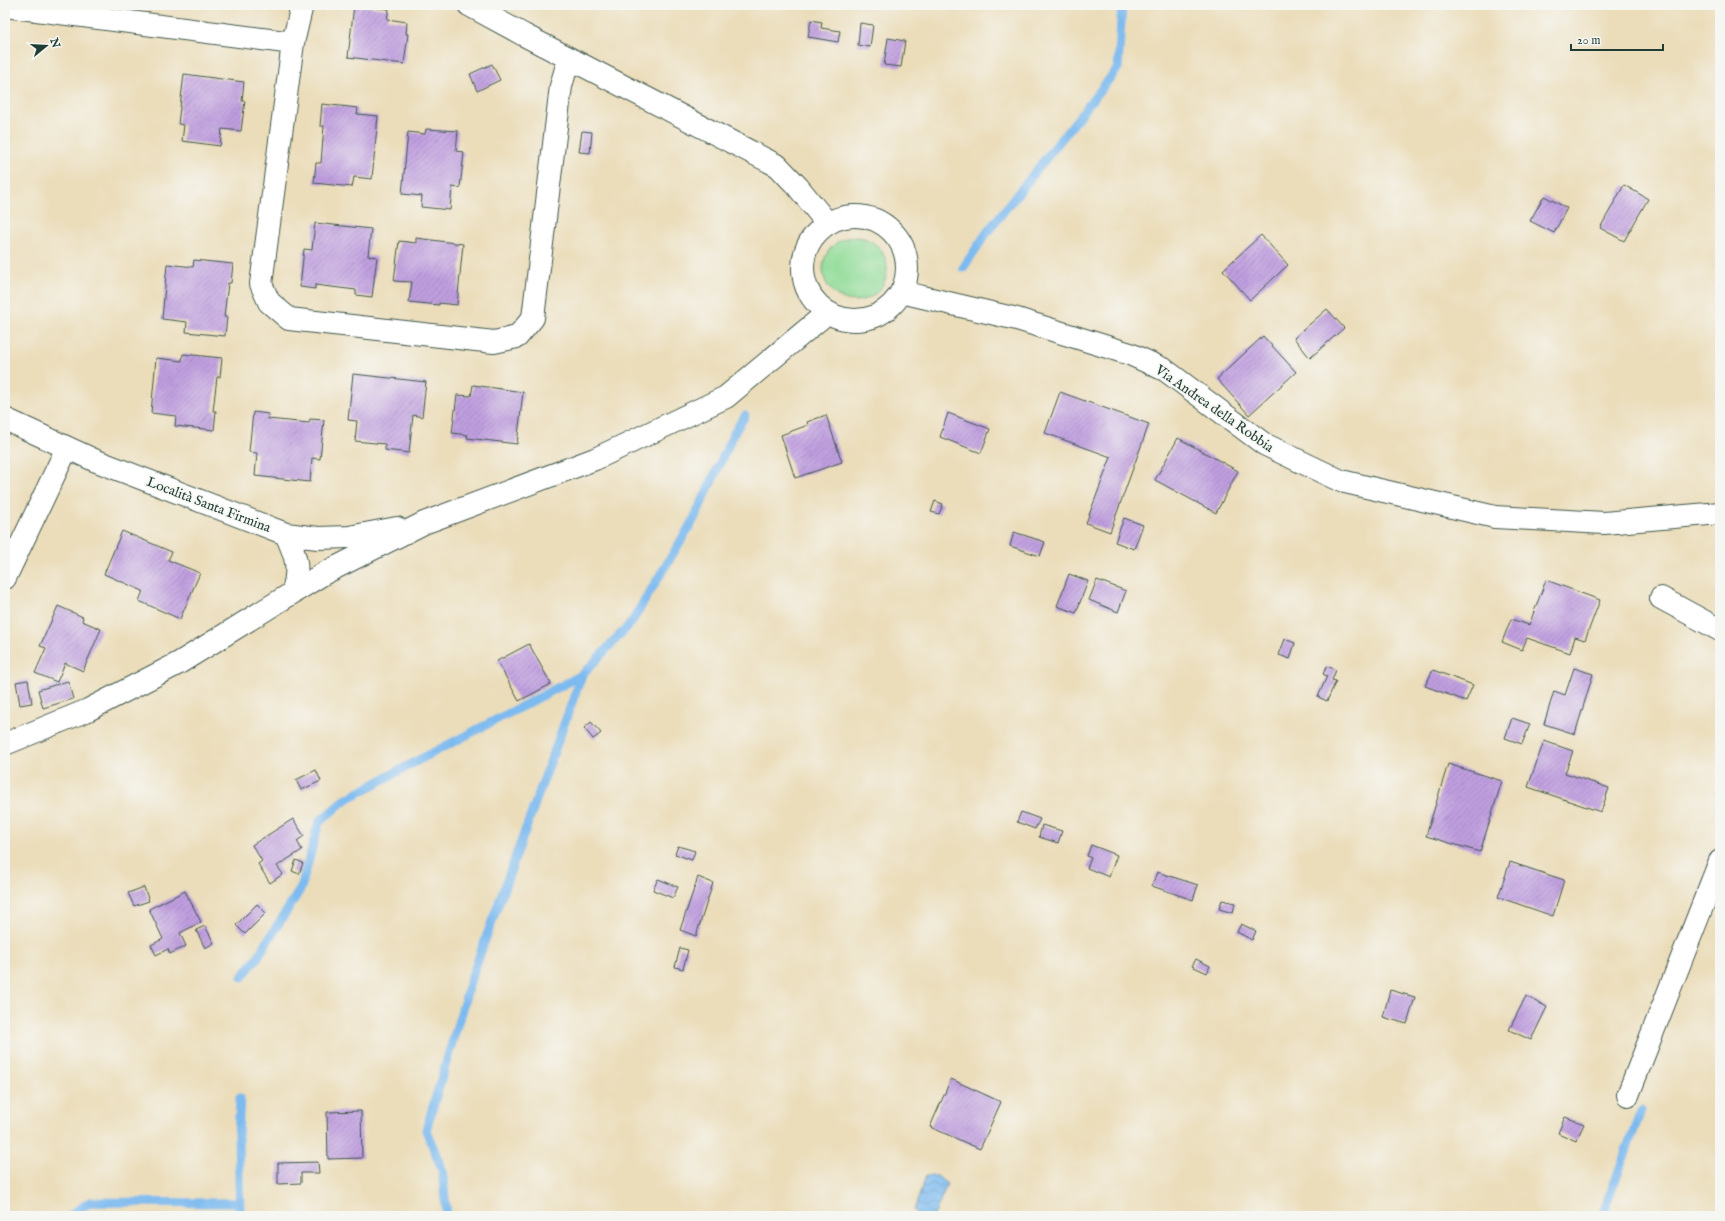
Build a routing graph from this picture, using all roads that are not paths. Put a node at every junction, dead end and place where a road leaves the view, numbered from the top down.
1 (302, 5) edge
2 (469, 5) edge
3 (5, 6) edge
4 (293, 43) junction
5 (569, 58) junction
6 (827, 223) junction
7 (901, 292) junction
8 (828, 313) junction
9 (5, 419) edge
10 (67, 448) junction
11 (1720, 513) edge
12 (424, 523) junction
13 (286, 534) junction
14 (5, 578) edge
15 (293, 591) junction
16 (1662, 598) dead end
17 (1720, 630) edge
18 (5, 744) edge
19 (1720, 861) edge
20 (1628, 1095) dead end

1 - 4 street
2 - 5 street
3 - 4 street
4 - 5 street
5 - 6 street
6 - 7 street
6 - 8 street
7 - 8 street
7 - 11 street, Via Andrea della Robbia
8 - 12 street
9 - 10 street, Località Santa Firmina
10 - 13 street, Località Santa Firmina
10 - 14 street
12 - 13 street, Località Santa Firmina
12 - 15 street
13 - 15 street
15 - 18 street
16 - 17 street
19 - 20 street

